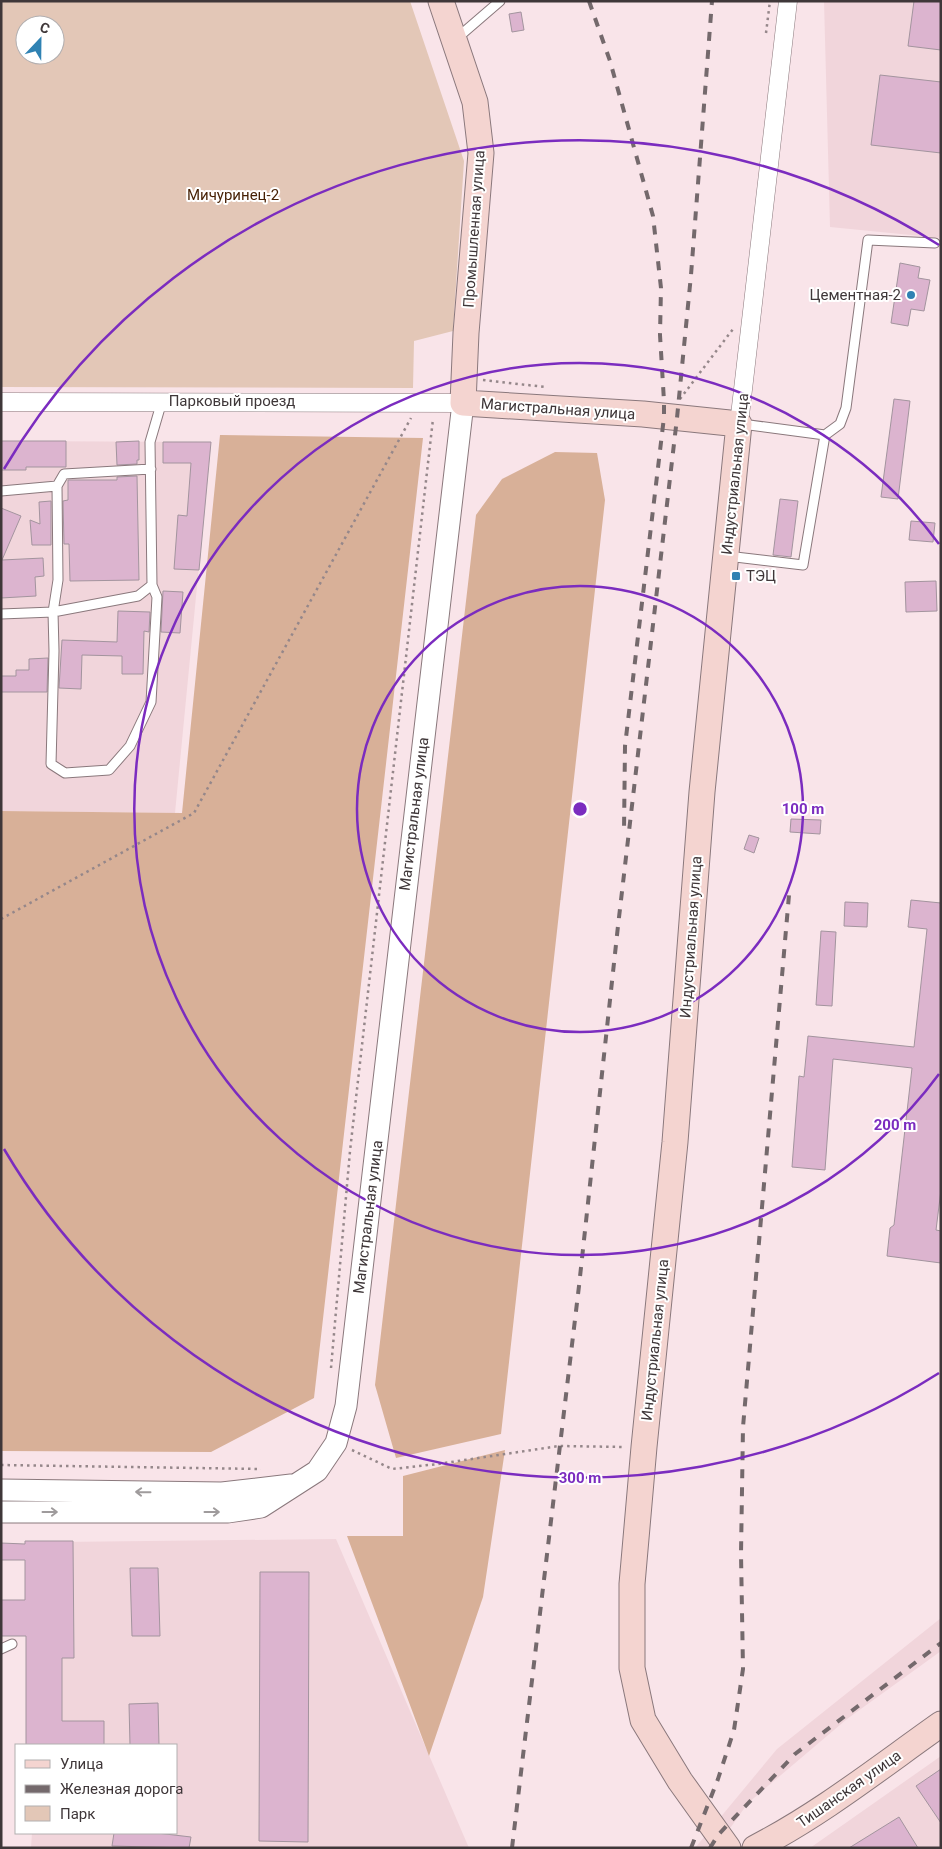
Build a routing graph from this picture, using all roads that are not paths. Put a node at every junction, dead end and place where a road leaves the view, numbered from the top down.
1 (441, 1) edge
2 (500, 1) edge
3 (788, 1) edge
4 (454, 41) junction
5 (936, 243) dead end
6 (162, 401) junction
7 (1, 402) edge
8 (452, 402) junction
9 (739, 424) junction
10 (825, 436) junction
11 (151, 469) junction
12 (57, 486) junction
13 (1, 490) edge
14 (727, 556) junction
15 (152, 585) junction
16 (52, 612) junction
17 (1, 614) edge
18 (296, 1484) junction
19 (1, 1490) edge
20 (1, 1512) edge
21 (12, 1644) dead end
22 (1, 1649) edge
23 (941, 1724) edge
24 (728, 1848) edge
25 (755, 1848) edge

1 - 4 main road, Промышленная улица
2 - 4 lane
3 - 9 street, Индустриальная улица
4 - 8 main road, Промышленная улица
5 - 10 lane
6 - 7 street, Парковый проезд
6 - 8 street, Парковый проезд
6 - 11 lane
8 - 9 main road, Магистральная улица
8 - 18 street, Магистральная улица
9 - 10 lane
9 - 14 main road, Индустриальная улица
10 - 14 lane
11 - 12 lane
11 - 15 lane
12 - 13 lane
12 - 16 lane
14 - 24 main road, Индустриальная улица
15 - 16 lane
15 - 16 lane
16 - 17 lane
18 -> 19 street
20 -> 18 street, Магистральная улица
21 - 22 lane
23 - 25 main road, Тишанская улица

